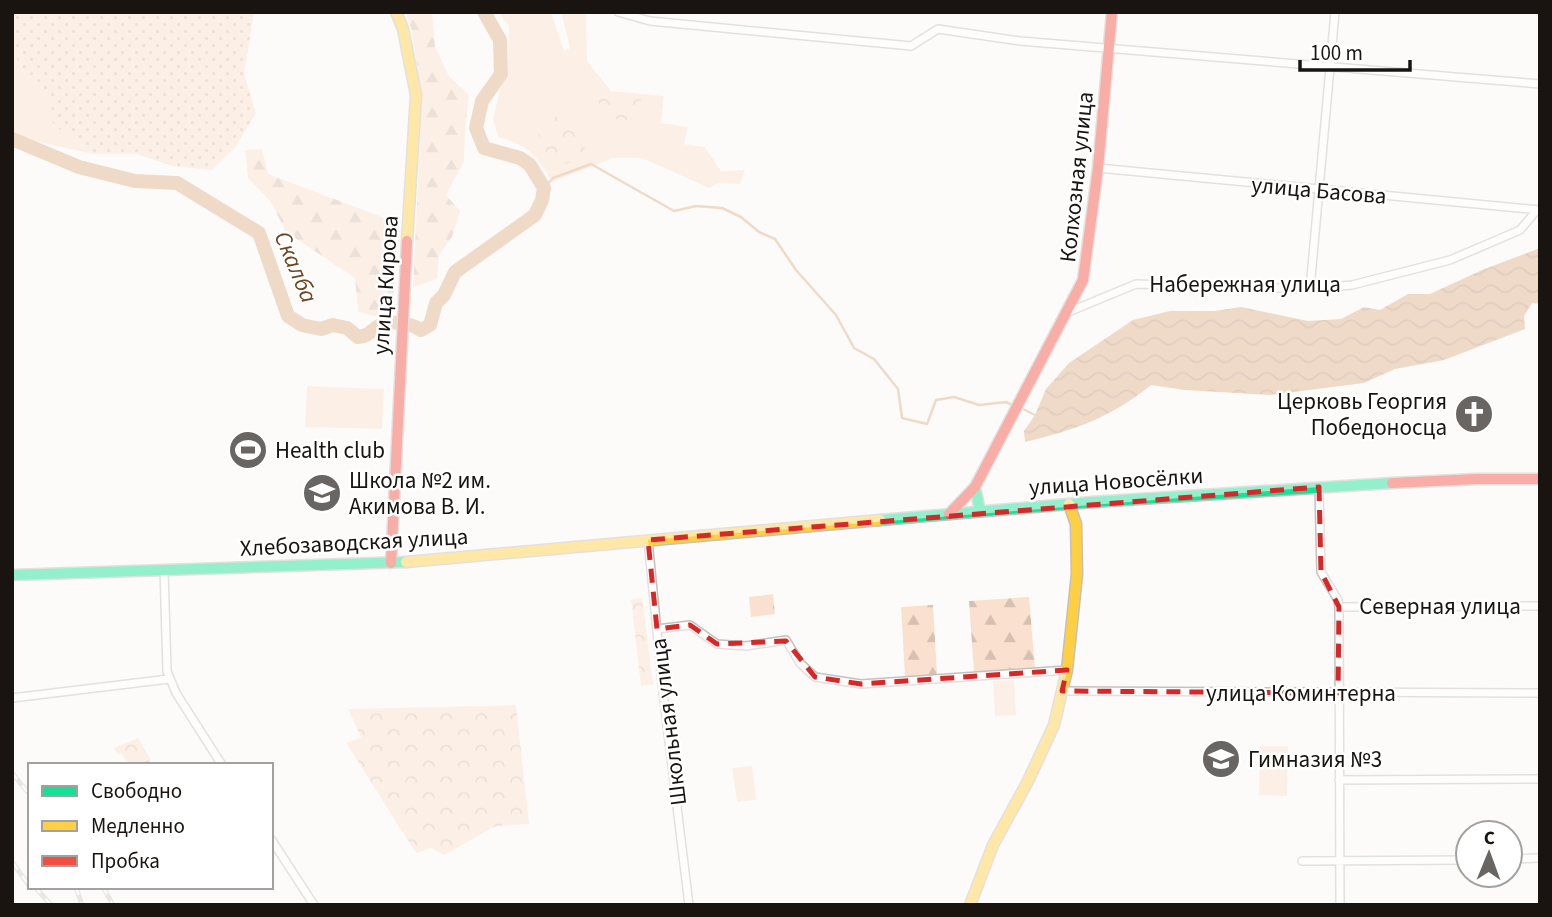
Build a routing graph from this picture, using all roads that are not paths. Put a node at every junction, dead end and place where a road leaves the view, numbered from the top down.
1 (396, 12) edge
2 (618, 12) edge
3 (1112, 12) edge
4 (1335, 12) edge
5 (1108, 49) junction
6 (1330, 68) junction
7 (1540, 84) edge
8 (1098, 168) junction
9 (1320, 190) junction
10 (1538, 210) edge
11 (1310, 289) junction
12 (1066, 313) junction
13 (1540, 479) edge
14 (975, 487) junction
15 (1319, 487) junction
16 (1069, 503) junction
17 (981, 511) junction
18 (949, 514) junction
19 (696, 536) joint
20 (648, 540) junction
21 (391, 563) junction
22 (164, 569) junction
23 (12, 575) edge
24 (1540, 606) edge
25 (1339, 607) junction
26 (657, 629) junction
27 (1067, 670) junction
28 (169, 679) junction
29 (1062, 691) junction
30 (1540, 693) edge
31 (1338, 694) junction
32 (12, 698) edge
33 (221, 763) edge
34 (1540, 779) edge
35 (1339, 780) junction
36 (273, 842) edge
37 (1454, 860) edge
38 (1302, 861) dead end
39 (1339, 861) junction
40 (314, 905) edge
41 (689, 905) edge
42 (970, 905) edge
43 (1340, 905) edge

1 - 21 street, улица Кирова
2 - 5 street
3 - 5 street, Колхозная улица
4 - 6 street
5 - 6 street
5 - 8 street, Колхозная улица
6 - 7 street
6 - 9 street
8 - 9 street, улица Басова
8 - 12 street, Колхозная улица
9 - 10 street, улица Басова
9 - 11 street
10 - 11 street, Набережная улица
11 - 12 street, Набережная улица
12 - 14 street, Колхозная улица
13 - 15 street, улица Новосёлки
14 - 17 street
14 - 18 street, Колхозная улица
15 - 16 street, улица Новосёлки
15 - 25 street
16 - 17 street, улица Новосёлки
16 - 27 street
17 - 18 street, улица Новосёлки
18 - 19 street, улица Новосёлки
19 - 20 street, Хлебозаводская улица
20 - 21 street, Хлебозаводская улица
20 - 26 street, Школьная улица
21 - 22 street, Хлебозаводская улица
22 - 23 street, Хлебозаводская улица
22 - 28 street
24 - 25 street, Северная улица
25 - 31 street
26 - 27 street
26 - 41 street, Школьная улица
27 - 29 street
28 - 32 street
28 - 33 street
29 - 31 street, улица Коминтерна
29 - 42 street
30 - 31 street, улица Коминтерна
31 - 35 street
34 - 35 street
35 - 39 street
36 - 40 street
37 - 39 street
38 - 39 street
39 - 43 street

